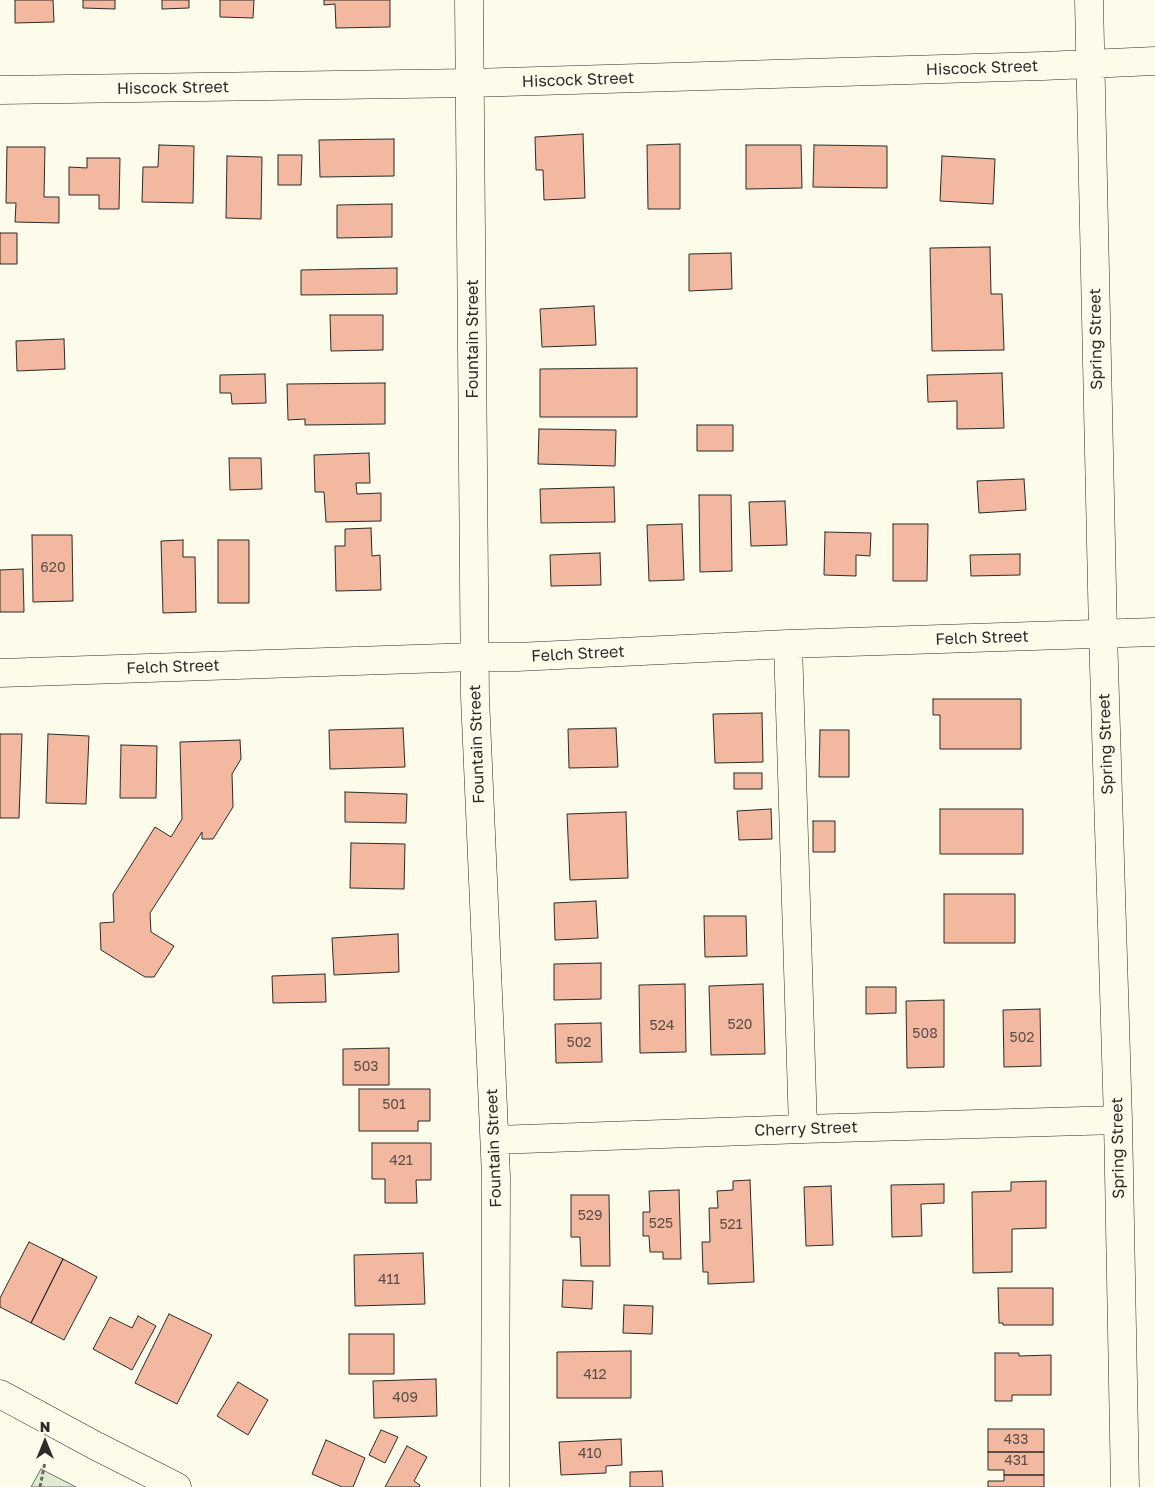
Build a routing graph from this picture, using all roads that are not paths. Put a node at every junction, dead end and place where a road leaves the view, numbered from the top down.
1 (470, 0) edge
2 (1089, 0) edge
3 (1155, 61) edge
4 (1090, 65) junction
5 (471, 83) junction
6 (0, 90) edge
7 (1155, 632) edge
8 (1103, 633) junction
9 (788, 644) junction
10 (474, 657) junction
11 (0, 673) edge
12 (1118, 1120) junction
13 (803, 1128) junction
14 (495, 1140) junction
15 (0, 1394) edge
16 (177, 1487) edge
17 (495, 1487) edge
18 (1125, 1487) edge

1 - 5 street, Fountain Street
2 - 4 street, Spring Street
3 - 4 street, Hiscock Street
4 - 5 street, Hiscock Street
4 - 8 street, Spring Street
5 - 6 street, Hiscock Street
5 - 10 street, Fountain Street
7 - 8 street, Felch Street
8 - 9 street, Felch Street
8 - 12 street, Spring Street
9 - 10 street, Felch Street
9 - 13 street
10 - 11 street, Felch Street
10 - 14 street, Fountain Street
12 - 13 street, Cherry Street
12 - 18 street, Spring Street
13 - 14 street, Cherry Street
14 - 17 street, Fountain Street
15 - 16 street

